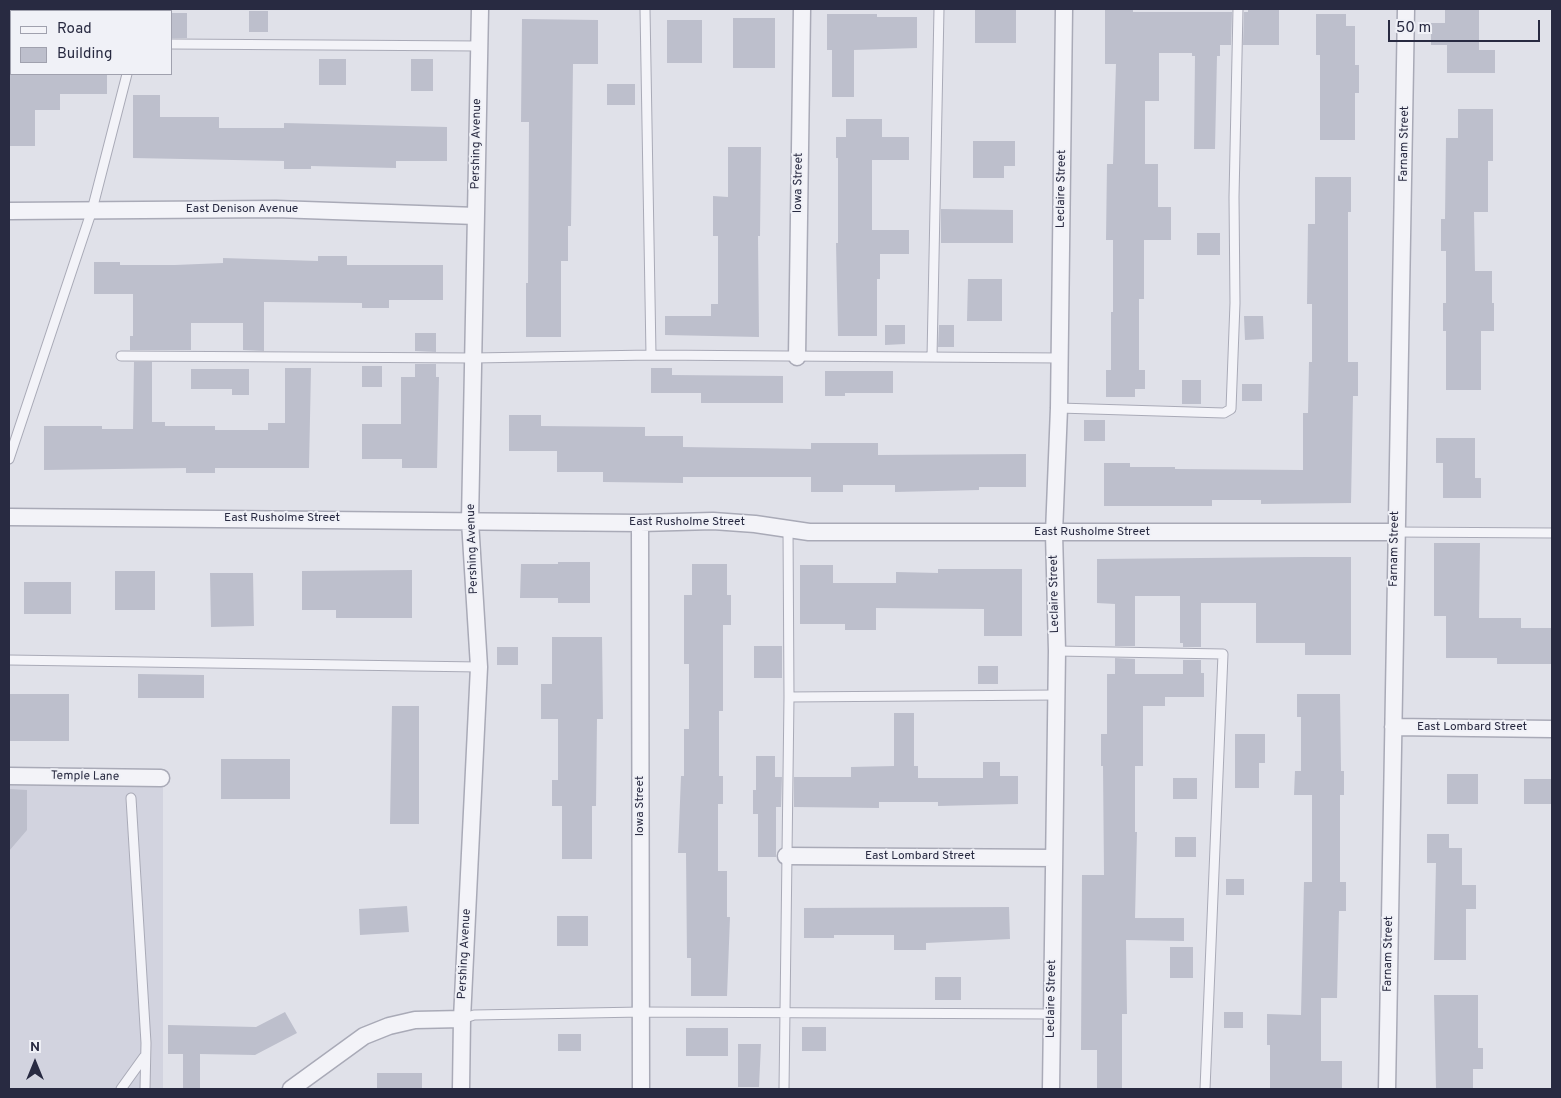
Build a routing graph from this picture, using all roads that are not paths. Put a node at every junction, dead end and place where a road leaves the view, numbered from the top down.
1 (480, 9) edge
2 (645, 9) edge
3 (802, 9) edge
4 (939, 9) edge
5 (1064, 9) edge
6 (1238, 9) edge
7 (1406, 9) edge
8 (172, 44) edge
9 (480, 46) junction
10 (127, 75) edge
11 (92, 210) junction
12 (9, 211) edge
13 (476, 216) junction
14 (651, 355) junction
15 (121, 356) dead end
16 (797, 357) junction
17 (932, 357) junction
18 (474, 358) junction
19 (1060, 358) junction
20 (1059, 408) junction
21 (9, 459) edge
22 (9, 517) edge
23 (470, 521) junction
24 (640, 523) junction
25 (788, 529) junction
26 (1395, 532) junction
27 (1054, 533) junction
28 (1552, 534) edge
29 (1057, 651) junction
30 (9, 660) edge
31 (479, 667) junction
32 (1056, 695) junction
33 (789, 697) junction
34 (1392, 728) junction
35 (1552, 728) edge
36 (9, 776) edge
37 (161, 778) dead end
38 (131, 798) dead end
39 (786, 856) junction
40 (1054, 858) junction
41 (642, 1012) junction
42 (785, 1013) junction
43 (1052, 1014) junction
44 (462, 1020) junction
45 (144, 1057) junction
46 (121, 1089) edge
47 (145, 1089) edge
48 (291, 1089) edge
49 (461, 1089) edge
50 (641, 1089) edge
51 (784, 1089) edge
52 (1051, 1089) edge
53 (1205, 1089) edge
54 (1387, 1089) edge

1 - 9 street, Pershing Avenue
2 - 14 lane
3 - 16 street, Iowa Street
4 - 17 lane
5 - 19 street, Leclaire Street
6 - 20 lane
7 - 26 street, Farnam Street
8 - 9 lane
9 - 13 street, Pershing Avenue
10 - 11 lane
11 - 12 street, East Denison Avenue
11 - 13 street, East Denison Avenue
11 - 21 lane
13 - 18 street, Pershing Avenue
14 - 16 lane
14 - 18 lane
15 - 18 lane
16 - 17 lane
17 - 19 lane
18 - 23 street, Pershing Avenue
19 - 20 street, Leclaire Street
20 - 27 street, Leclaire Street
22 - 23 street, East Rusholme Street
23 - 24 street, East Rusholme Street
23 - 31 street, Pershing Avenue
24 - 25 street, East Rusholme Street
24 - 41 street, Iowa Street
25 - 27 street, East Rusholme Street
25 - 33 lane
26 - 27 street, East Rusholme Street
26 - 28 lane
26 - 34 street, Farnam Street
27 - 29 street, Leclaire Street
29 - 32 street, Leclaire Street
29 - 53 lane
30 - 31 lane
31 - 44 street, Pershing Avenue
32 - 33 lane
32 - 40 street, Leclaire Street
33 - 39 lane
34 - 35 street, East Lombard Street
34 - 54 street, Farnam Street
36 - 37 street, Temple Lane
38 - 45 lane
39 - 40 street, East Lombard Street
39 - 42 lane
40 - 43 street, Leclaire Street
41 - 42 lane
41 - 44 lane
41 - 50 street, Iowa Street
42 - 43 lane
42 - 51 lane
43 - 52 street, Leclaire Street
44 - 48 street
44 - 49 street, Pershing Avenue
45 - 46 lane
45 - 47 lane

